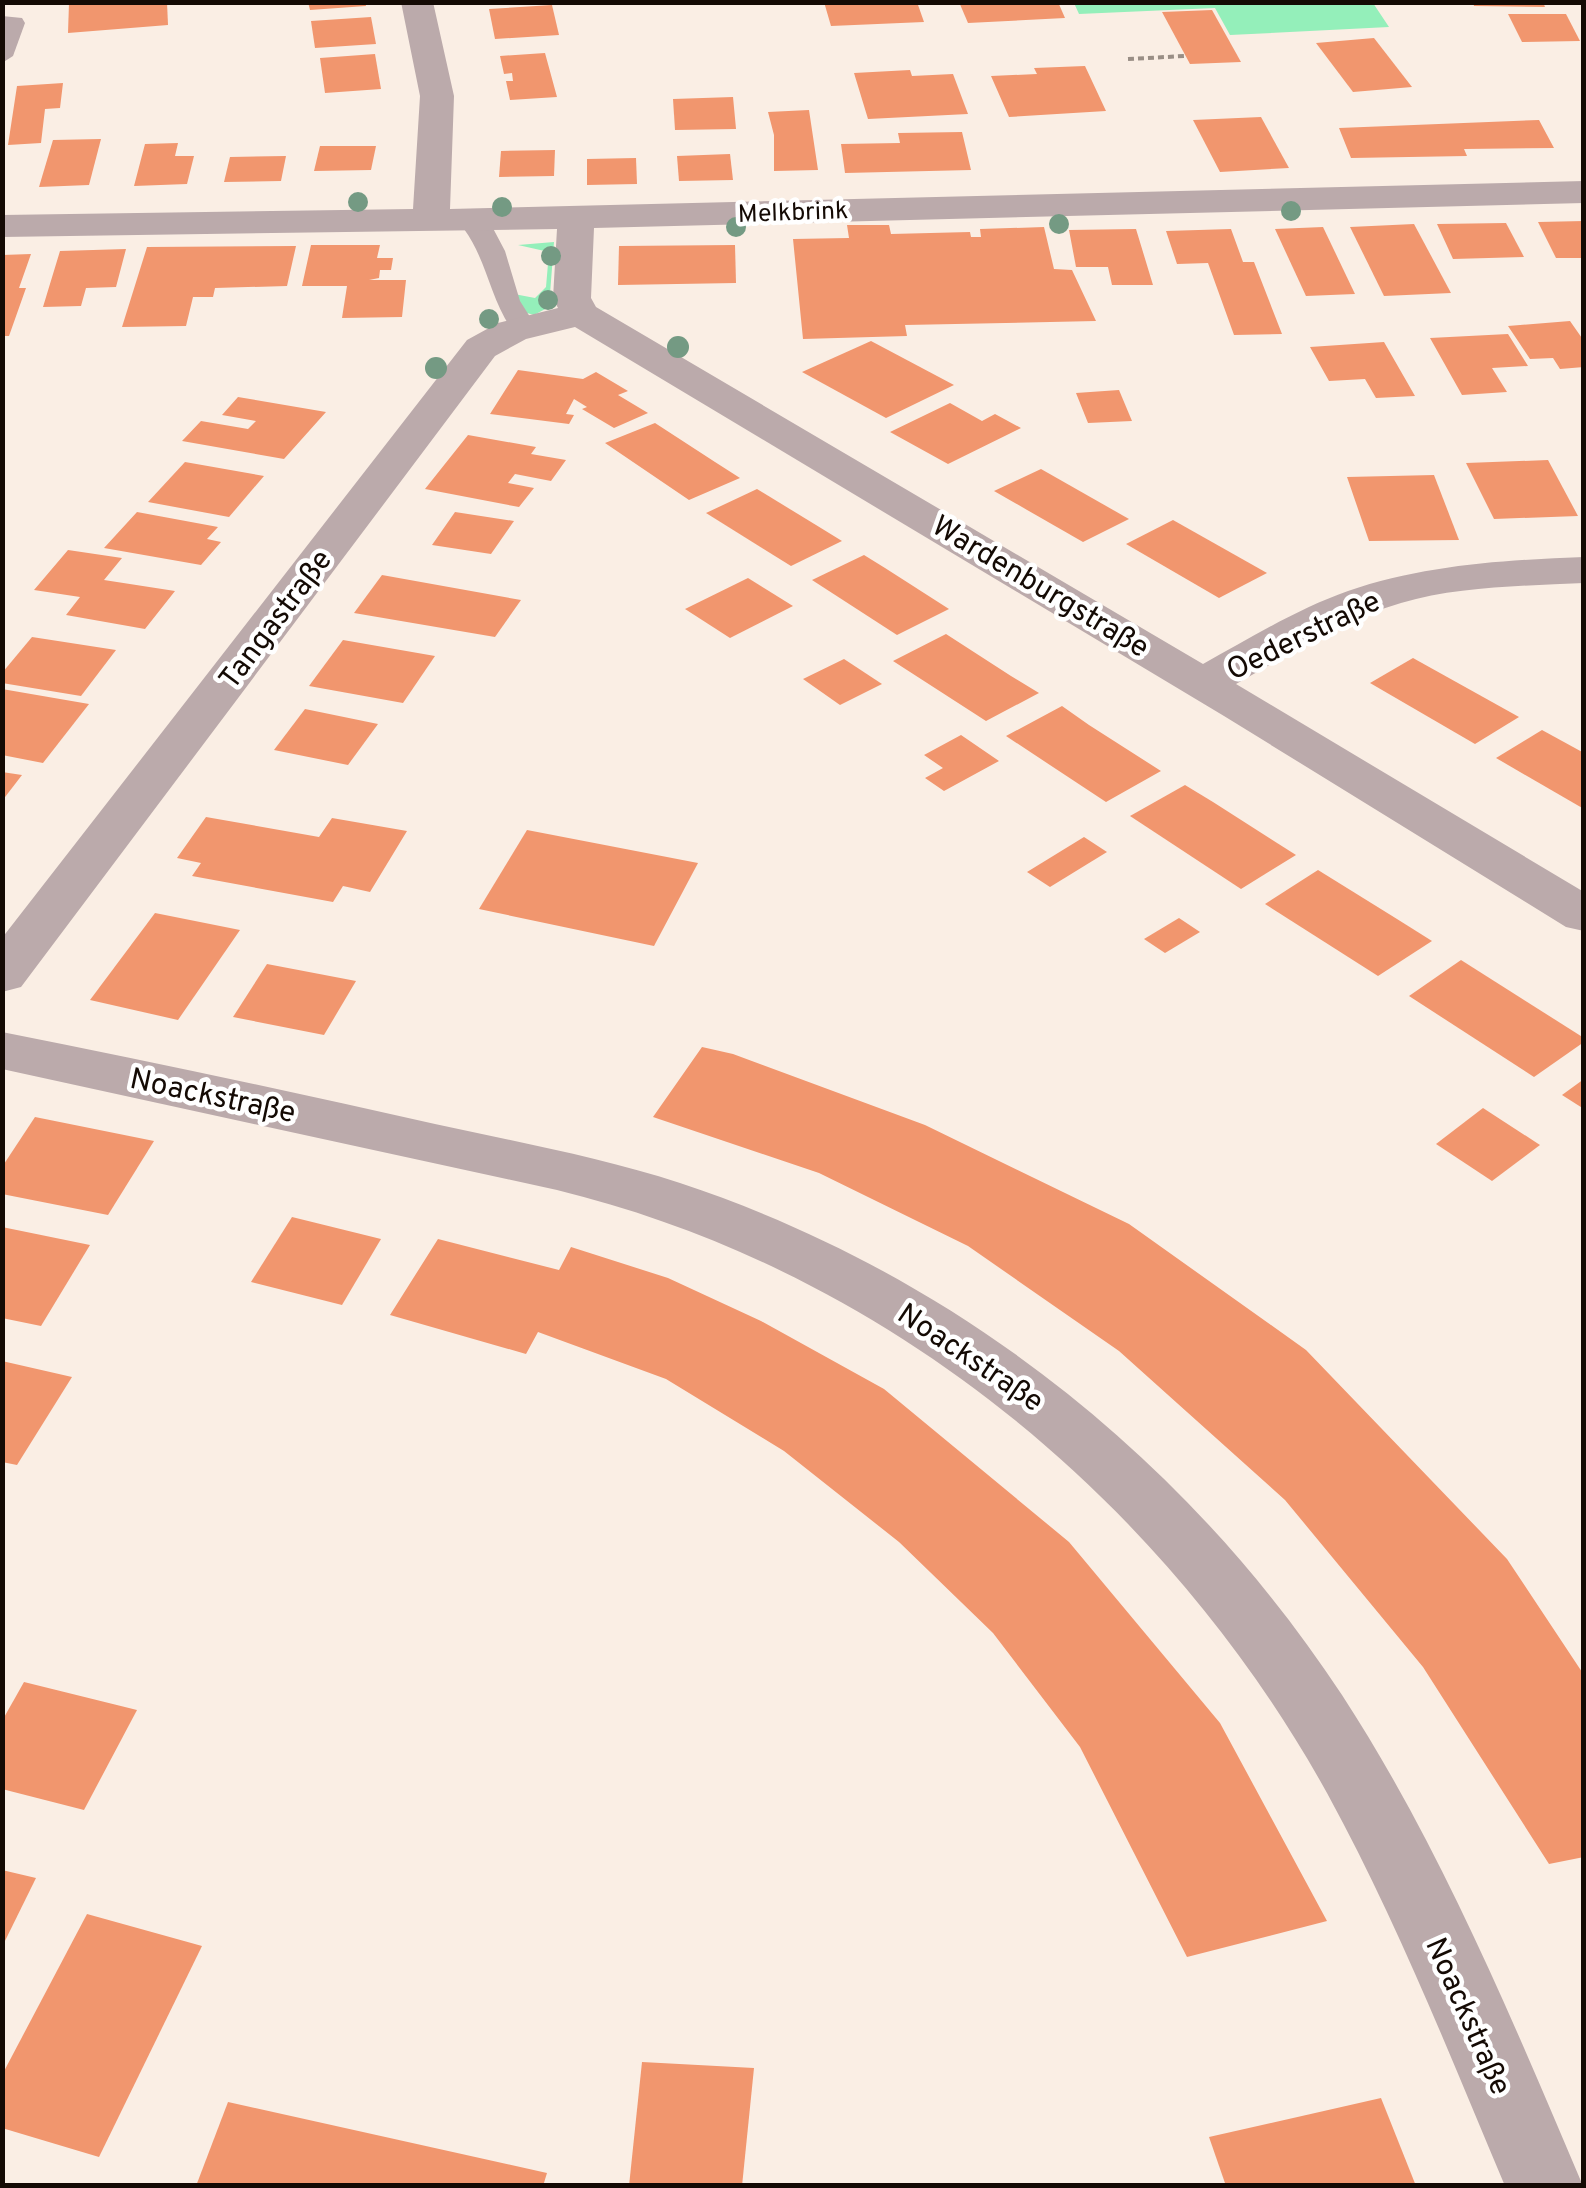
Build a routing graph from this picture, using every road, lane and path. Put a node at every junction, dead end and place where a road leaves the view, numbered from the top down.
1 (417, 2) edge
2 (2, 24) edge
3 (2, 56) edge
4 (1186, 56) dead end
5 (1128, 59) dead end
6 (1584, 192) edge
7 (576, 217) junction
8 (430, 220) junction
9 (477, 220) junction
10 (2, 226) edge
11 (581, 314) junction
12 (524, 328) junction
13 (1584, 570) edge
14 (1203, 683) junction
15 (1584, 914) edge
16 (2, 974) edge
17 (2, 1050) edge
18 (1544, 2186) edge

1 - 8 street
2 - 3 lane
4 - 5 path
6 - 7 street, Melkbrink
7 - 9 street, Melkbrink
7 - 11 street
8 - 9 street, Melkbrink
8 - 10 street, Melkbrink
9 - 12 lane
11 - 12 street, Tangastraße
11 - 14 street, Wardenburgstraße
12 - 16 street, Tangastraße
13 - 14 street, Oederstraße
14 - 15 street, Wardenburgstraße
17 - 18 street, Noackstraße

